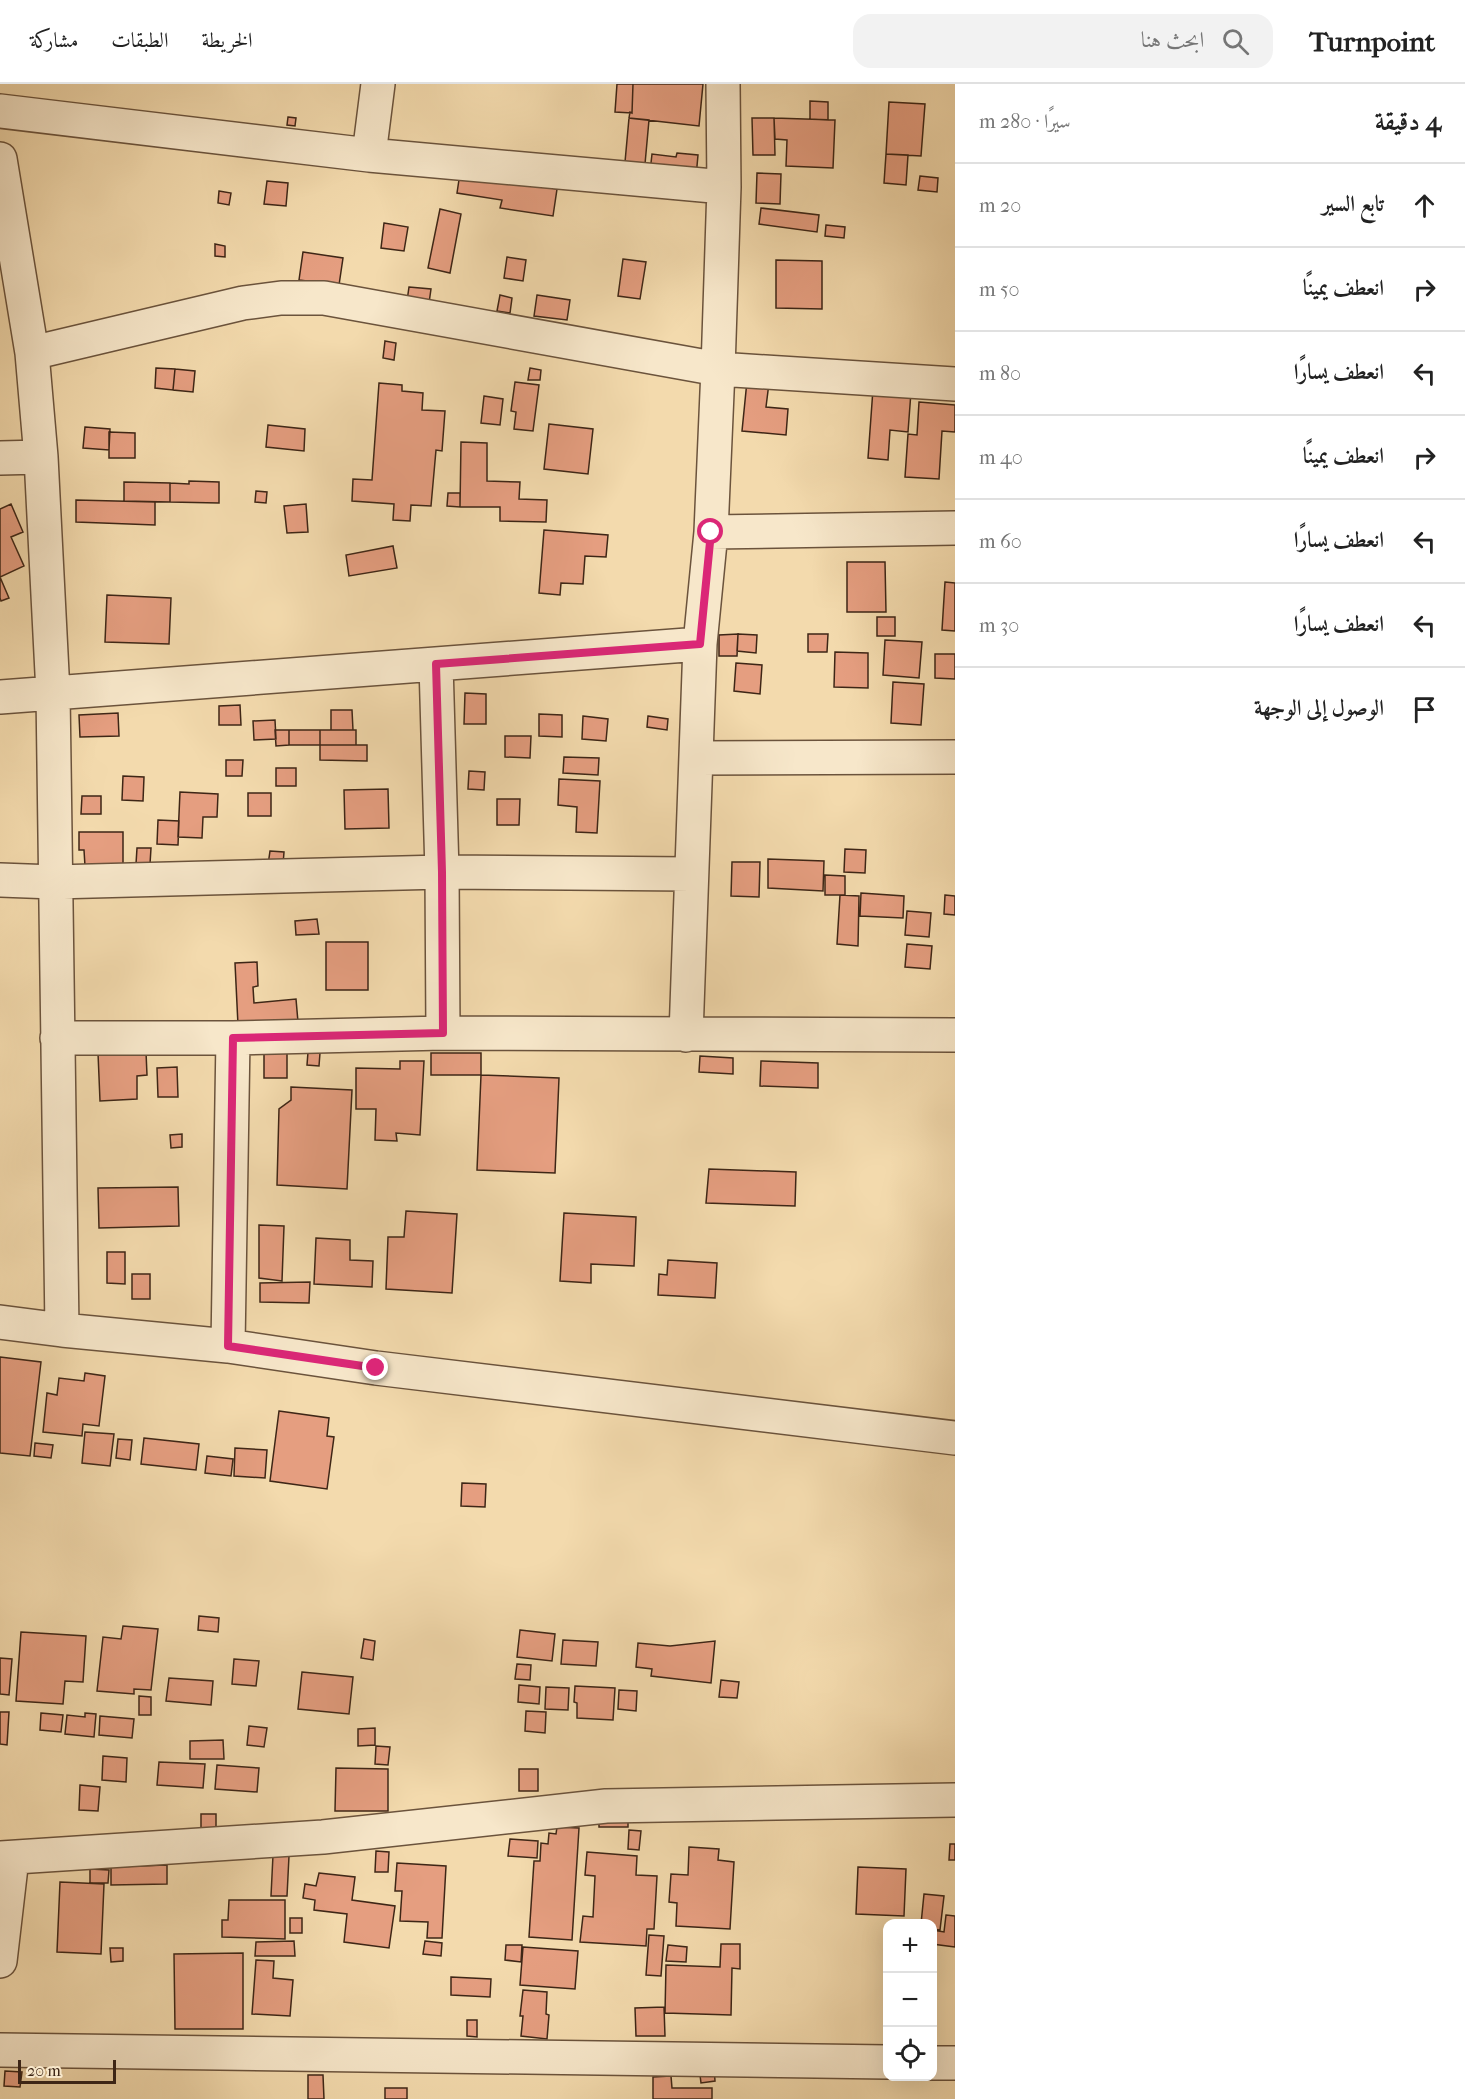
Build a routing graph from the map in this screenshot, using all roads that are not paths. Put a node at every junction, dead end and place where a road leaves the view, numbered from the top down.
1 (378, 84) edge
2 (723, 84) edge
3 (0, 111) edge
4 (369, 155) junction
5 (0, 159) edge
6 (724, 187) junction
7 (32, 353) junction
8 (718, 369) junction
9 (955, 384) edge
10 (41, 457) junction
11 (0, 458) edge
12 (955, 528) edge
13 (711, 532) junction
14 (700, 644) junction
15 (436, 664) junction
16 (53, 693) junction
17 (0, 697) edge
18 (955, 757) edge
19 (696, 758) junction
20 (442, 872) junction
21 (690, 874) junction
22 (0, 880) edge
23 (54, 882) junction
24 (443, 1033) junction
25 (686, 1035) junction
26 (955, 1035) edge
27 (57, 1038) junction
28 (233, 1038) junction
29 (0, 1322) edge
30 (62, 1330) junction
31 (228, 1346) junction
32 (955, 1438) edge
33 (955, 1800) edge
34 (6, 1858) edge
35 (0, 1961) edge
36 (0, 2050) edge
37 (883, 2062) edge
38 (937, 2063) edge
39 (955, 2063) edge

1 - 4 street
2 - 6 street
3 - 4 street
4 - 6 street
5 - 7 street
6 - 8 street
7 - 8 street
7 - 10 street
8 - 9 street
8 - 13 street
10 - 11 street
10 - 16 street
12 - 13 street
13 - 14 street
14 - 15 street
14 - 19 street
15 - 16 street
15 - 20 street
16 - 17 street
16 - 23 street
18 - 19 street
19 - 21 street
20 - 21 street
20 - 23 street
20 - 24 street
21 - 25 street
22 - 23 street
23 - 27 street
24 - 25 street
24 - 28 street
25 - 26 street
27 - 28 street
27 - 30 street
28 - 31 street
29 - 30 street
30 - 31 street
31 - 32 street
33 - 34 street
34 - 35 street
36 - 37 street
38 - 39 street

